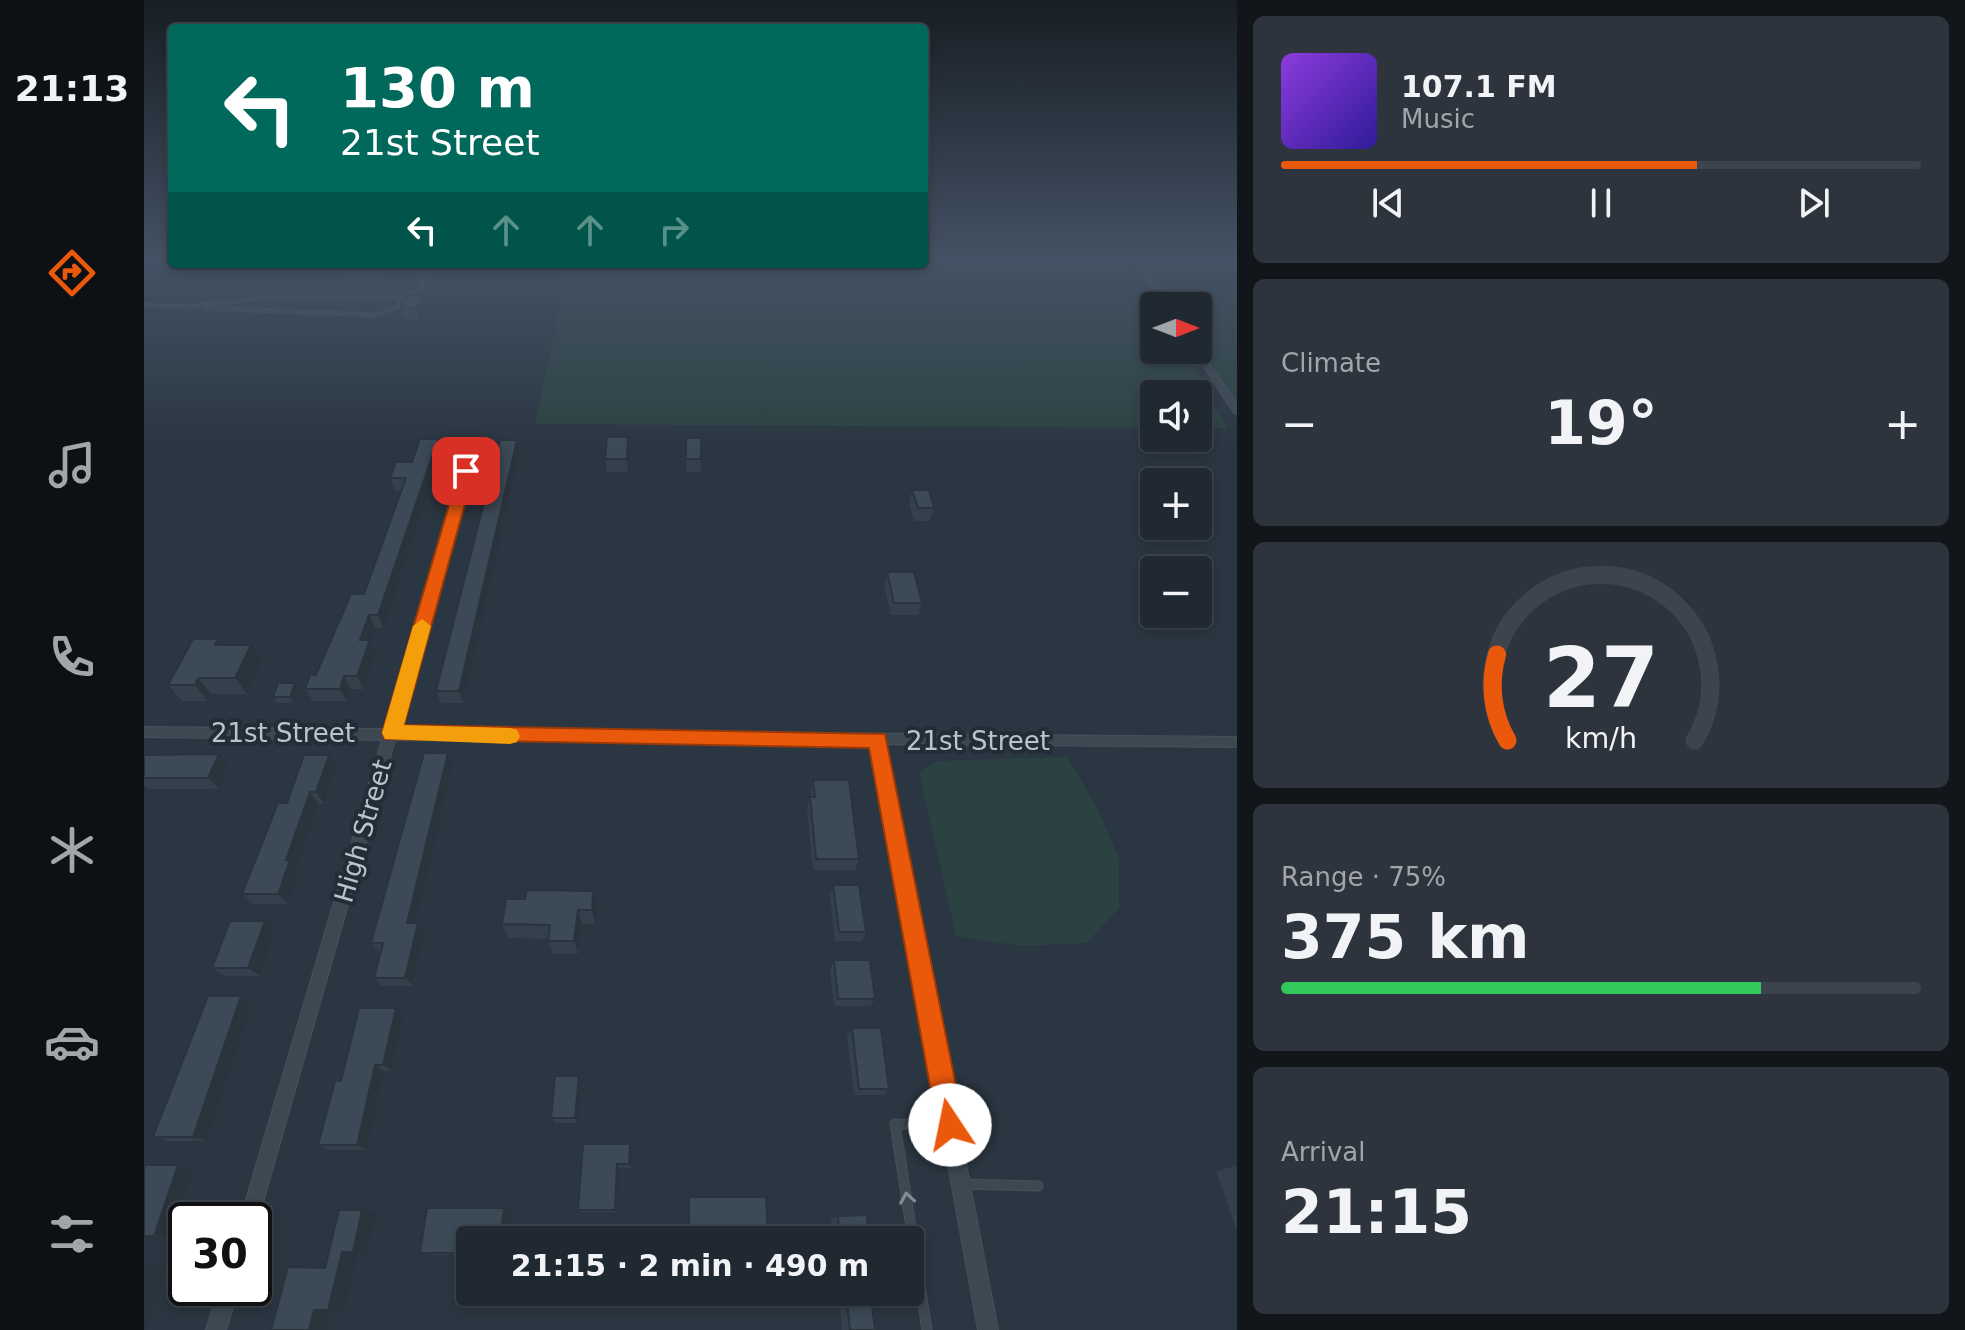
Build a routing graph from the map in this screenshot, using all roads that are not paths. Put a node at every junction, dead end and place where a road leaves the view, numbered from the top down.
1 (1206, 364) edge
2 (1237, 411) edge
3 (475, 442) dead end
4 (144, 732) edge
5 (392, 733) junction
6 (878, 740) junction
7 (1237, 742) edge
8 (950, 1125) junction
9 (962, 1184) junction
10 (1038, 1186) dead end
11 (254, 1202) edge
12 (223, 1306) edge
13 (216, 1330) edge
14 (927, 1330) edge
15 (988, 1330) edge

1 - 2 street
3 - 5 street, High Street
4 - 5 street, 21st Street
5 - 6 street, 21st Street
5 - 11 street, High Street
6 - 7 street, 21st Street
6 - 8 street
8 - 9 street
14 -> 8 lane
9 - 10 lane
9 - 15 street
12 - 13 street

